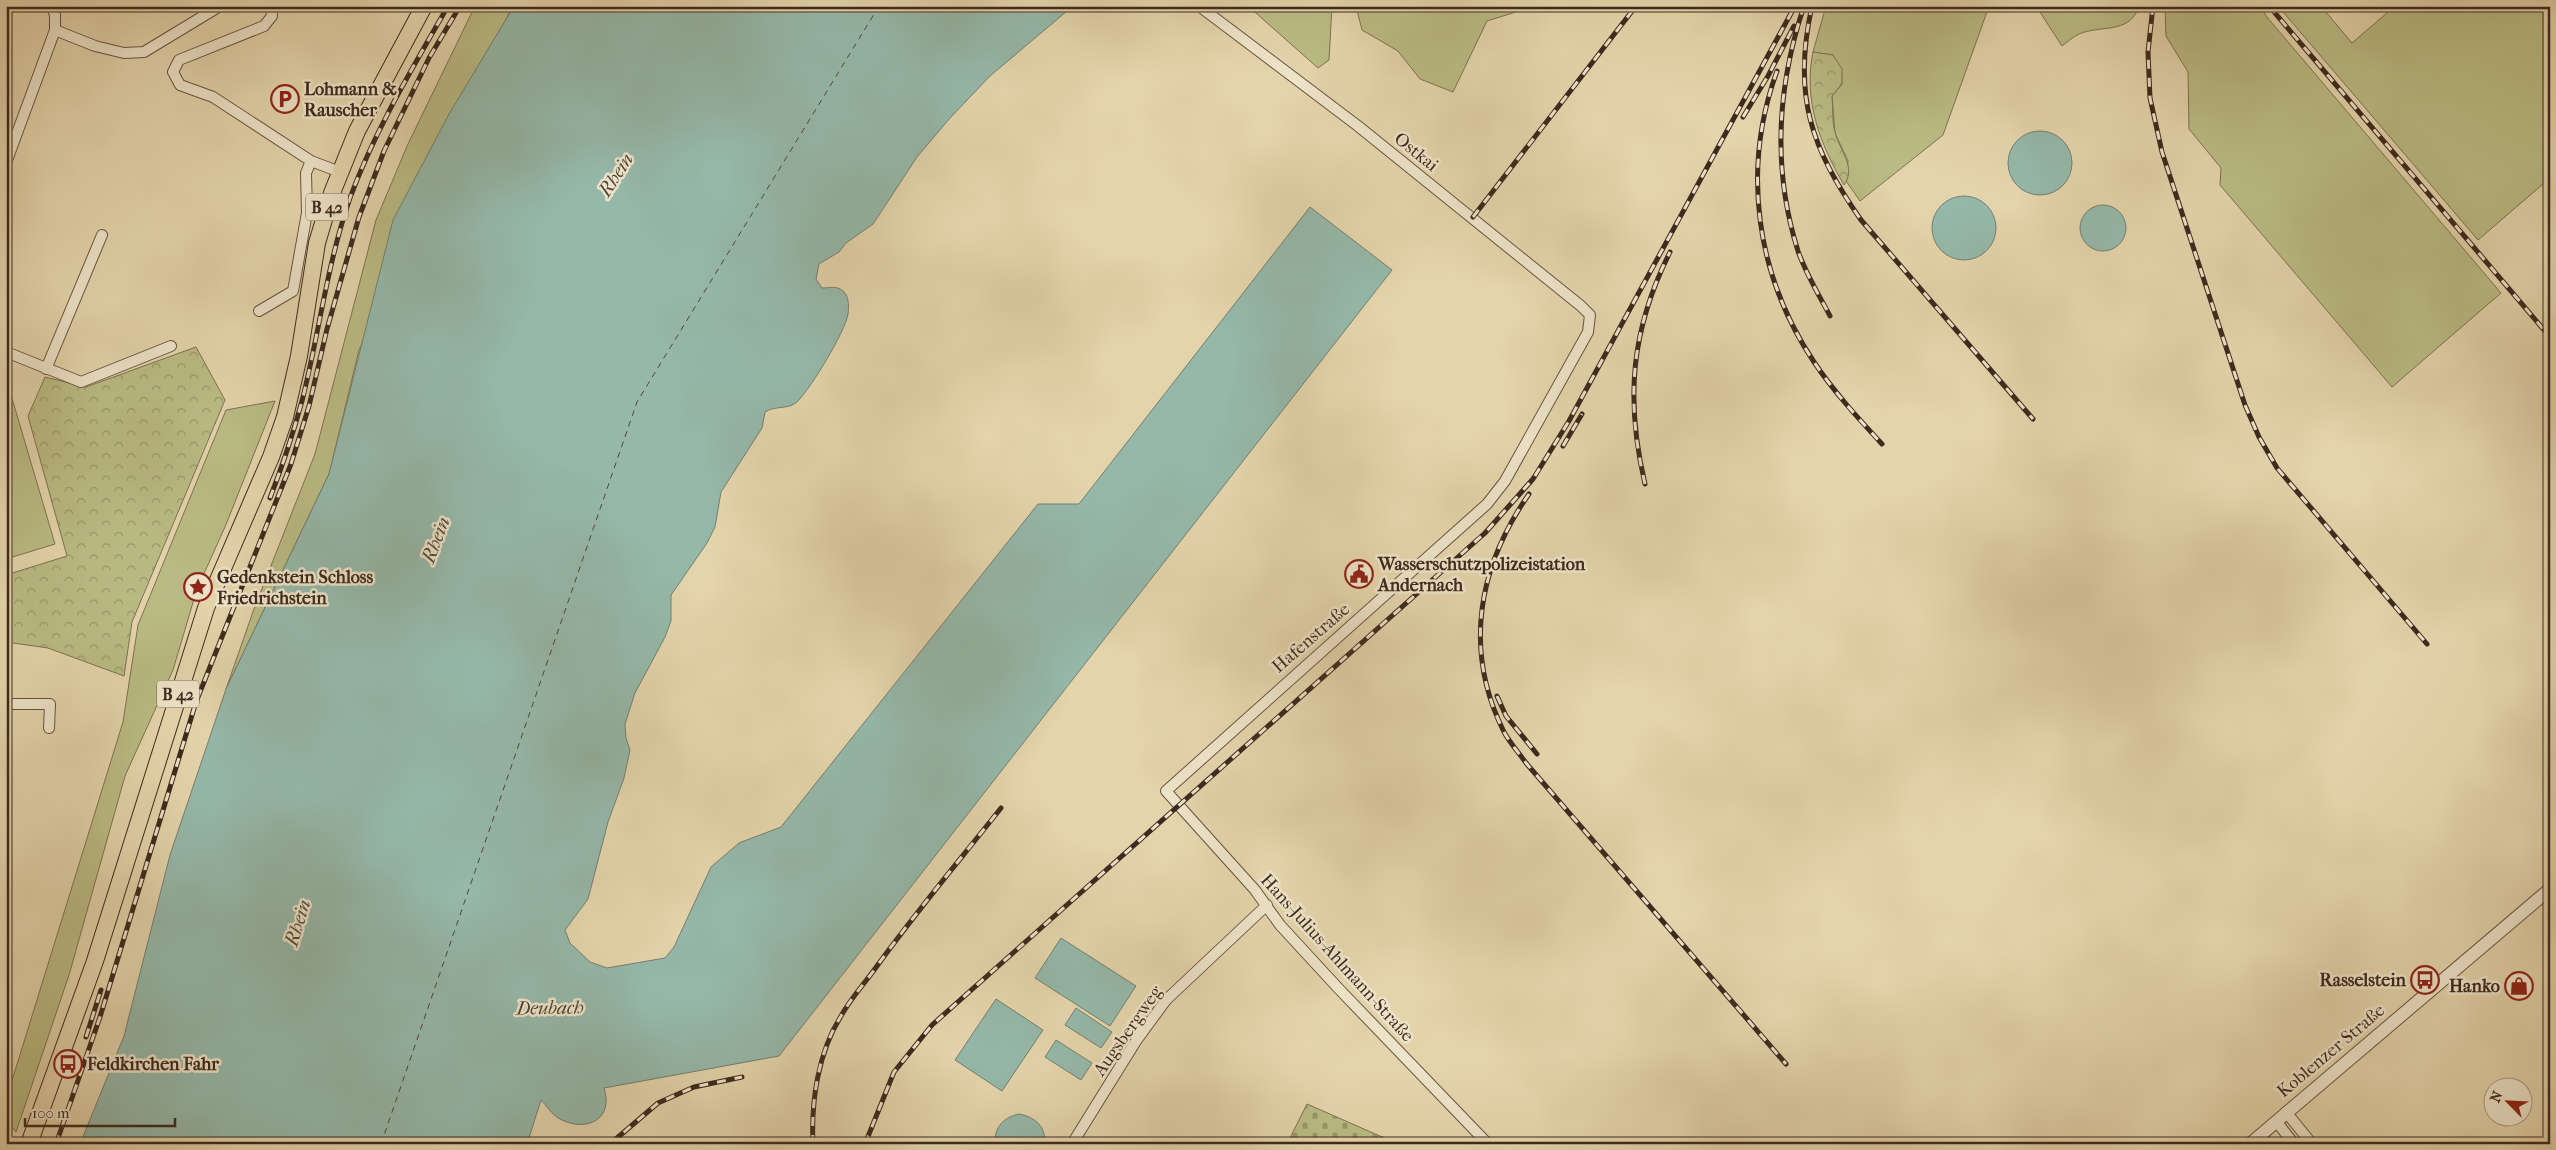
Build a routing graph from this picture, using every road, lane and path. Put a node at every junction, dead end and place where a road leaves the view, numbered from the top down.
1 (52, 6) edge
2 (220, 6) edge
3 (271, 6) edge
4 (424, 6) edge
5 (1203, 10) dead end
6 (55, 30) junction
7 (311, 161) junction
8 (6, 163) edge
9 (340, 172) junction
10 (102, 235) dead end
11 (259, 311) dead end
12 (1588, 332) joint
13 (171, 346) dead end
14 (6, 352) edge
15 (46, 370) junction
16 (6, 704) edge
17 (49, 728) dead end
18 (1166, 790) joint
19 (2550, 889) edge
20 (1267, 906) junction
21 (2281, 1116) junction
22 (29, 1144) edge
23 (1072, 1144) edge
24 (1488, 1144) edge
25 (2250, 1144) edge
26 (2294, 1144) edge
27 (2312, 1144) edge

1 - 6 street
2 - 6 street
3 - 7 street
4 - 9 main road, B 42
5 - 12 street, Ostkai
6 - 8 street
7 - 9 street
7 - 11 street
9 - 22 main road, B 42
10 - 15 street
12 - 18 street, Hafenstraße
13 - 15 street
14 - 15 street
16 - 17 street
18 - 20 street, Hans-Julius-Ahlmann-Straße
19 - 21 street, Koblenzer Straße
20 - 23 street, Augsbergweg
20 - 24 street, Hans-Julius-Ahlmann-Straße
21 - 25 street, Koblenzer Straße
21 - 26 street
21 - 27 street

